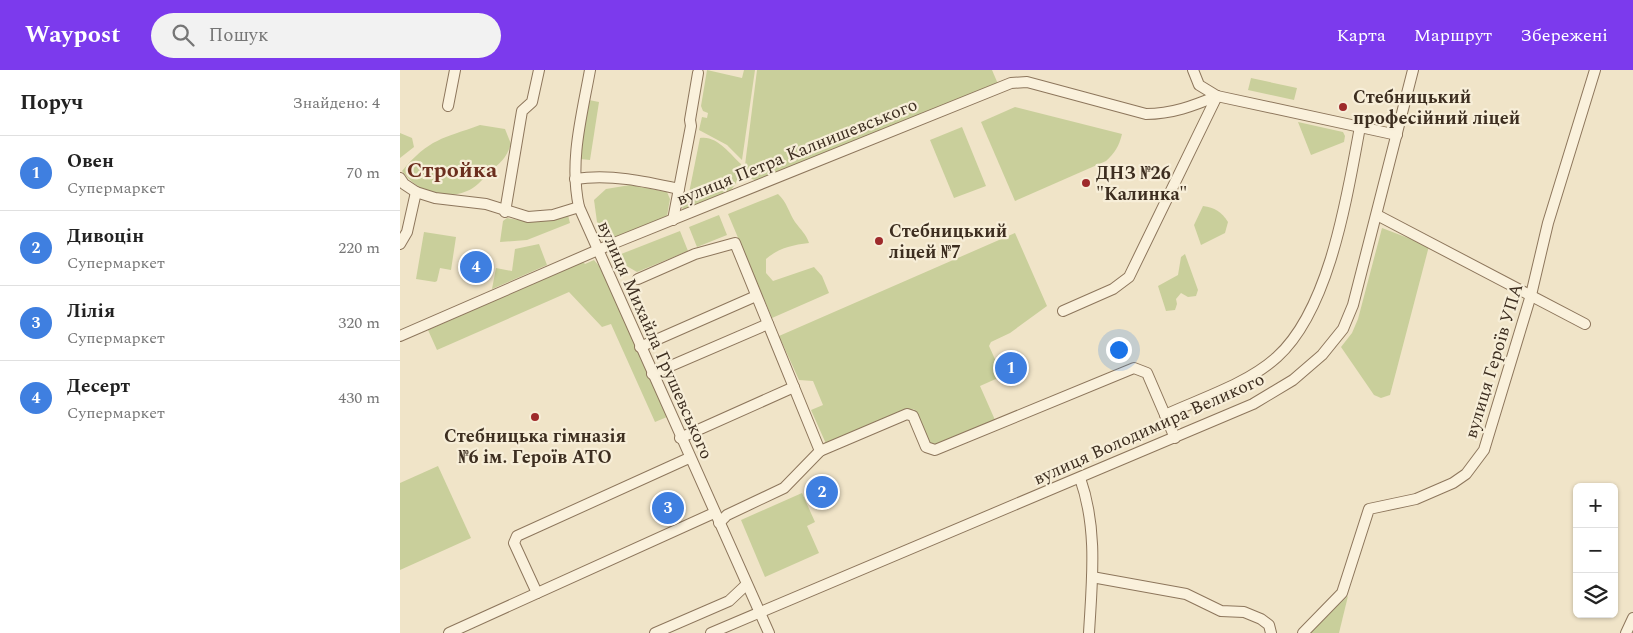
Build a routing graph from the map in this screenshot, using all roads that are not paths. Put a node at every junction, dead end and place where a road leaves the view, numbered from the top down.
1 (455, 70) edge
2 (538, 70) edge
3 (590, 70) edge
4 (1193, 70) edge
5 (1413, 70) edge
6 (1594, 70) edge
7 (698, 73) dead end
8 (1218, 96) junction
9 (448, 106) dead end
10 (1360, 127) junction
11 (1397, 135) junction
12 (400, 178) edge
13 (574, 179) junction
14 (679, 189) junction
15 (416, 192) junction
16 (579, 207) junction
17 (505, 212) junction
18 (1377, 215) junction
19 (673, 220) junction
20 (400, 244) edge
21 (597, 250) junction
22 (638, 279) dead end
23 (756, 296) junction
24 (1531, 296) junction
25 (1063, 311) dead end
26 (768, 324) junction
27 (1585, 324) dead end
28 (400, 336) edge
29 (640, 347) junction
30 (652, 374) junction
31 (794, 387) junction
32 (1165, 414) junction
33 (680, 438) junction
34 (1175, 438) junction
35 (820, 451) junction
36 (689, 458) junction
37 (1080, 478) junction
38 (714, 513) junction
39 (718, 523) junction
40 (1092, 577) junction
41 (746, 585) junction
42 (537, 593) junction
43 (758, 612) junction
44 (1633, 618) edge
45 (449, 633) edge
46 (654, 633) edge
47 (710, 633) edge
48 (769, 633) edge
49 (1089, 633) edge
50 (1271, 633) edge
51 (1303, 633) edge
52 (1626, 633) edge

1 - 9 street
2 - 17 street
3 - 13 street, вулиця Михайла Грушевського
4 - 8 street
5 - 11 street, вулиця Володимира Великого
6 - 24 street, вулиця Героїв УПА
7 - 14 street
8 - 10 street
8 - 19 street, вулиця Петра Калнишевського
8 - 25 street
10 - 11 street
10 - 32 street
11 - 18 street, вулиця Володимира Великого
12 - 15 street
13 - 14 street
13 - 16 street, вулиця Михайла Грушевського
14 - 19 street
15 - 17 street
15 - 20 street
16 - 17 street
16 - 21 street, вулиця Михайла Грушевського
18 - 24 street
18 - 34 street, вулиця Володимира Великого
19 - 21 street, вулиця Петра Калнишевського
21 - 28 street, вулиця Петра Калнишевського
21 - 29 street, вулиця Михайла Грушевського
22 - 23 street
23 - 26 street
23 - 29 street
24 - 27 street
24 - 51 street, вулиця Героїв УПА
26 - 30 street
26 - 31 street
29 - 30 street, вулиця Михайла Грушевського
30 - 33 street, вулиця Михайла Грушевського
31 - 33 street
31 - 35 street
32 - 34 street
32 - 35 street
33 - 36 street, вулиця Михайла Грушевського
34 - 37 street, вулиця Володимира Великого
35 - 39 street
36 - 38 street, вулиця Михайла Грушевського
36 - 42 street
37 - 40 street
37 - 43 street, вулиця Володимира Великого
38 - 39 street, вулиця Михайла Грушевського
38 - 42 street
39 - 41 street, вулиця Михайла Грушевського
40 - 49 street
40 - 50 street
41 - 43 street, вулиця Михайла Грушевського
41 - 46 street
42 - 45 street
43 - 47 street, вулиця Володимира Великого
43 - 48 street, вулиця Михайла Грушевського
44 - 52 street

